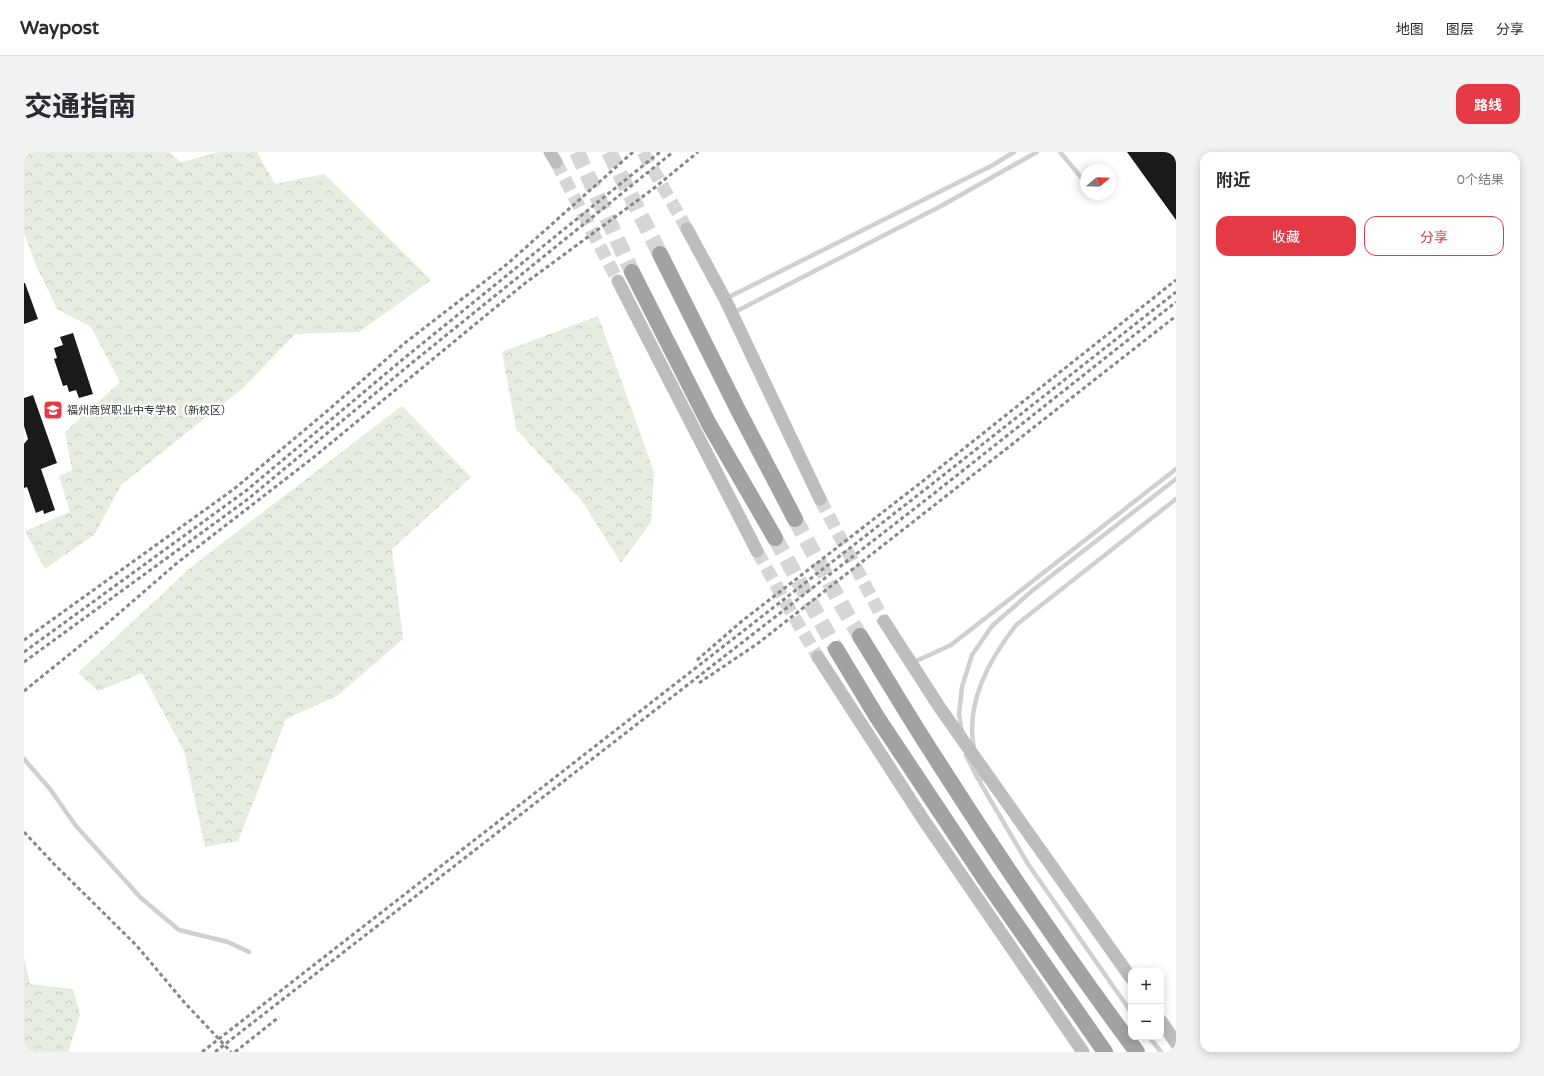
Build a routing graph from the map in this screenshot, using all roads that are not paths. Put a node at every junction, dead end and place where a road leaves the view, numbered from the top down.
1 (1014, 152) edge
2 (1037, 152) edge
3 (1060, 152) edge
4 (1080, 176) edge
5 (687, 229) tunnel mouth
6 (660, 254) tunnel mouth
7 (632, 272) tunnel mouth
8 (618, 281) tunnel mouth
9 (725, 299) junction
10 (732, 314) junction
11 (1176, 469) edge
12 (1176, 479) edge
13 (820, 499) tunnel mouth
14 (1176, 499) edge
15 (795, 519) tunnel mouth
16 (775, 538) tunnel mouth
17 (757, 551) tunnel mouth
18 (884, 621) tunnel mouth
19 (860, 636) tunnel mouth
20 (836, 649) tunnel mouth
21 (818, 657) tunnel mouth
22 (910, 664) junction
23 (24, 759) edge
24 (981, 784) junction
25 (250, 952) dead end
26 (1128, 974) edge
27 (1128, 1008) edge
28 (1164, 1025) edge
29 (1151, 1040) edge
30 (1176, 1043) edge
31 (1083, 1052) edge
32 (1105, 1052) edge
33 (1137, 1052) edge
34 (1161, 1052) edge

1 - 9 lane
2 - 10 lane
3 - 4 lane
5 - 9 main road
6 - 15 highway
7 - 16 highway
8 - 17 main road
9 - 10 main road
10 - 13 main road
11 - 22 lane
12 - 24 lane
14 - 24 lane
18 - 22 main road
19 - 33 highway
20 - 32 highway
21 - 31 main road
22 - 26 main road
23 - 25 lane
24 - 27 lane
28 - 30 main road
29 - 34 lane

